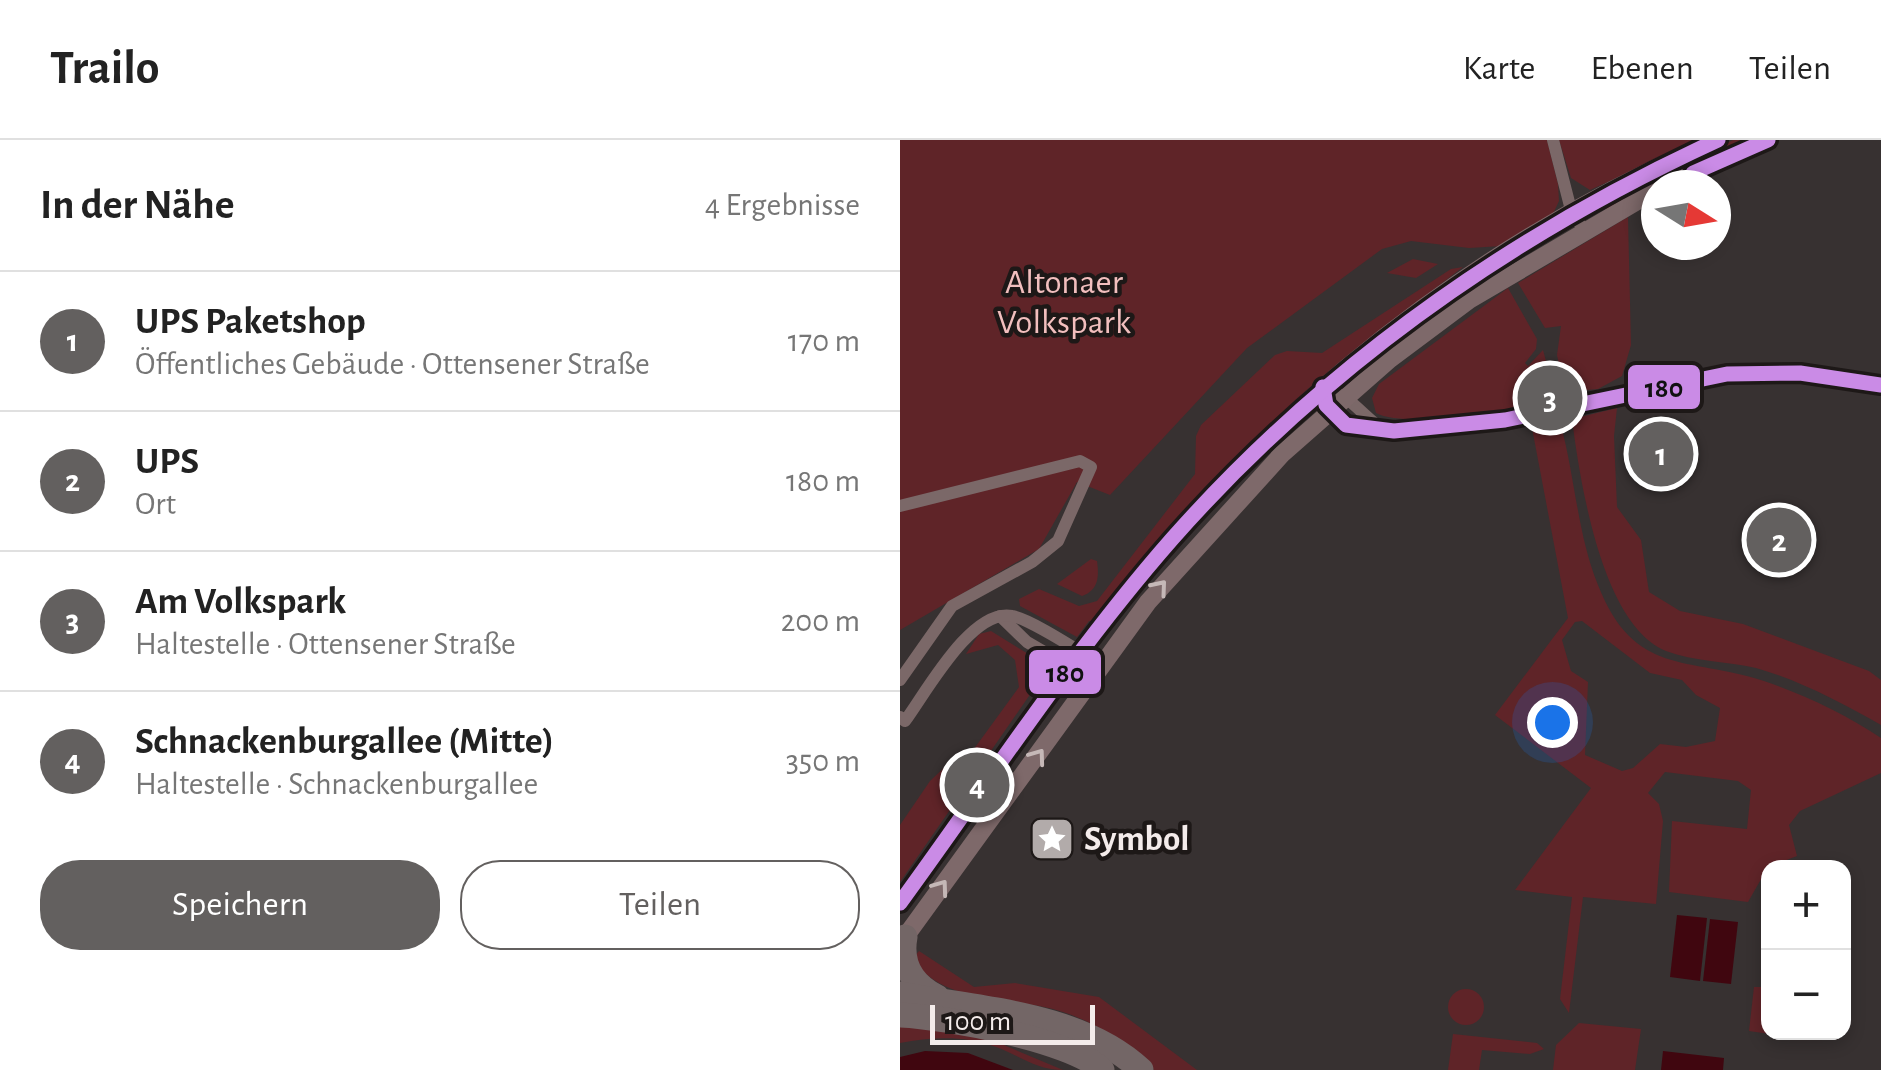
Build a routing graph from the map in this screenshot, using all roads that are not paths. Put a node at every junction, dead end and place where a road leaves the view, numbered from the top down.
1 (1553, 140) edge
2 (1718, 140) edge
3 (1768, 140) edge
4 (1701, 170) edge
5 (1641, 198) edge
6 (1572, 211) junction
7 (1582, 230) junction
8 (1881, 386) edge
9 (1323, 387) junction
10 (1346, 396) junction
11 (1329, 409) junction
12 (1386, 430) junction
13 (900, 506) edge
14 (1000, 616) junction
15 (1040, 650) junction
16 (1078, 660) junction
17 (1097, 672) junction
18 (900, 680) edge
19 (1052, 696) junction
20 (900, 717) edge
21 (900, 902) edge
22 (902, 940) edge
23 (942, 1000) junction
24 (902, 1010) edge
25 (1102, 1070) edge
26 (1141, 1070) edge

1 - 6 street
2 - 6 main road
3 - 4 main road
5 - 7 main road
6 - 7 street
6 - 9 main road
7 - 10 main road
8 - 12 street
9 - 10 street
9 - 11 street
9 - 16 main road
10 - 11 main road
10 - 12 street
11 - 12 street
17 -> 11 main road
13 - 18 street
14 - 15 street
14 - 16 street
14 - 20 street
15 - 16 street
15 - 19 street
16 - 17 street
16 - 19 main road
22 -> 17 main road
19 - 21 main road
22 - 23 highway
23 - 24 highway
23 - 26 highway
24 - 25 highway

